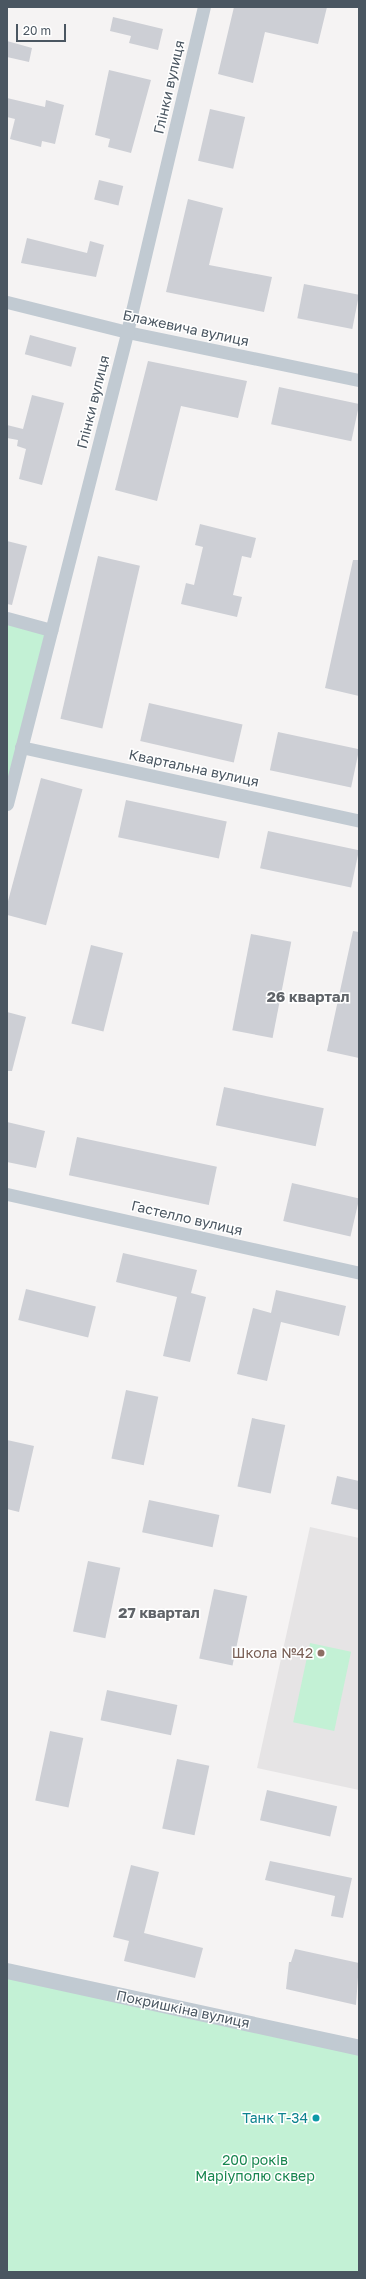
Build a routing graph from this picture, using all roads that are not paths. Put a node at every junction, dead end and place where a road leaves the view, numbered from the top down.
1 (204, 7) edge
2 (7, 302) edge
3 (127, 332) junction
4 (359, 380) edge
5 (7, 618) edge
6 (51, 630) junction
7 (21, 747) junction
8 (7, 804) edge
9 (359, 821) edge
10 (7, 1194) edge
11 (359, 1273) edge
12 (7, 1971) edge
13 (359, 2048) edge

1 - 3 street, Глінки вулиця
2 - 3 street, Блажевича вулиця
3 - 4 street, Блажевича вулиця
3 - 6 street, Глінки вулиця
5 - 6 street
6 - 7 street, Глінки вулиця
7 - 8 street, Глінки вулиця
7 - 9 street, Квартальна вулиця
10 - 11 street, Гастелло вулиця
12 - 13 street, Покришкіна вулиця

